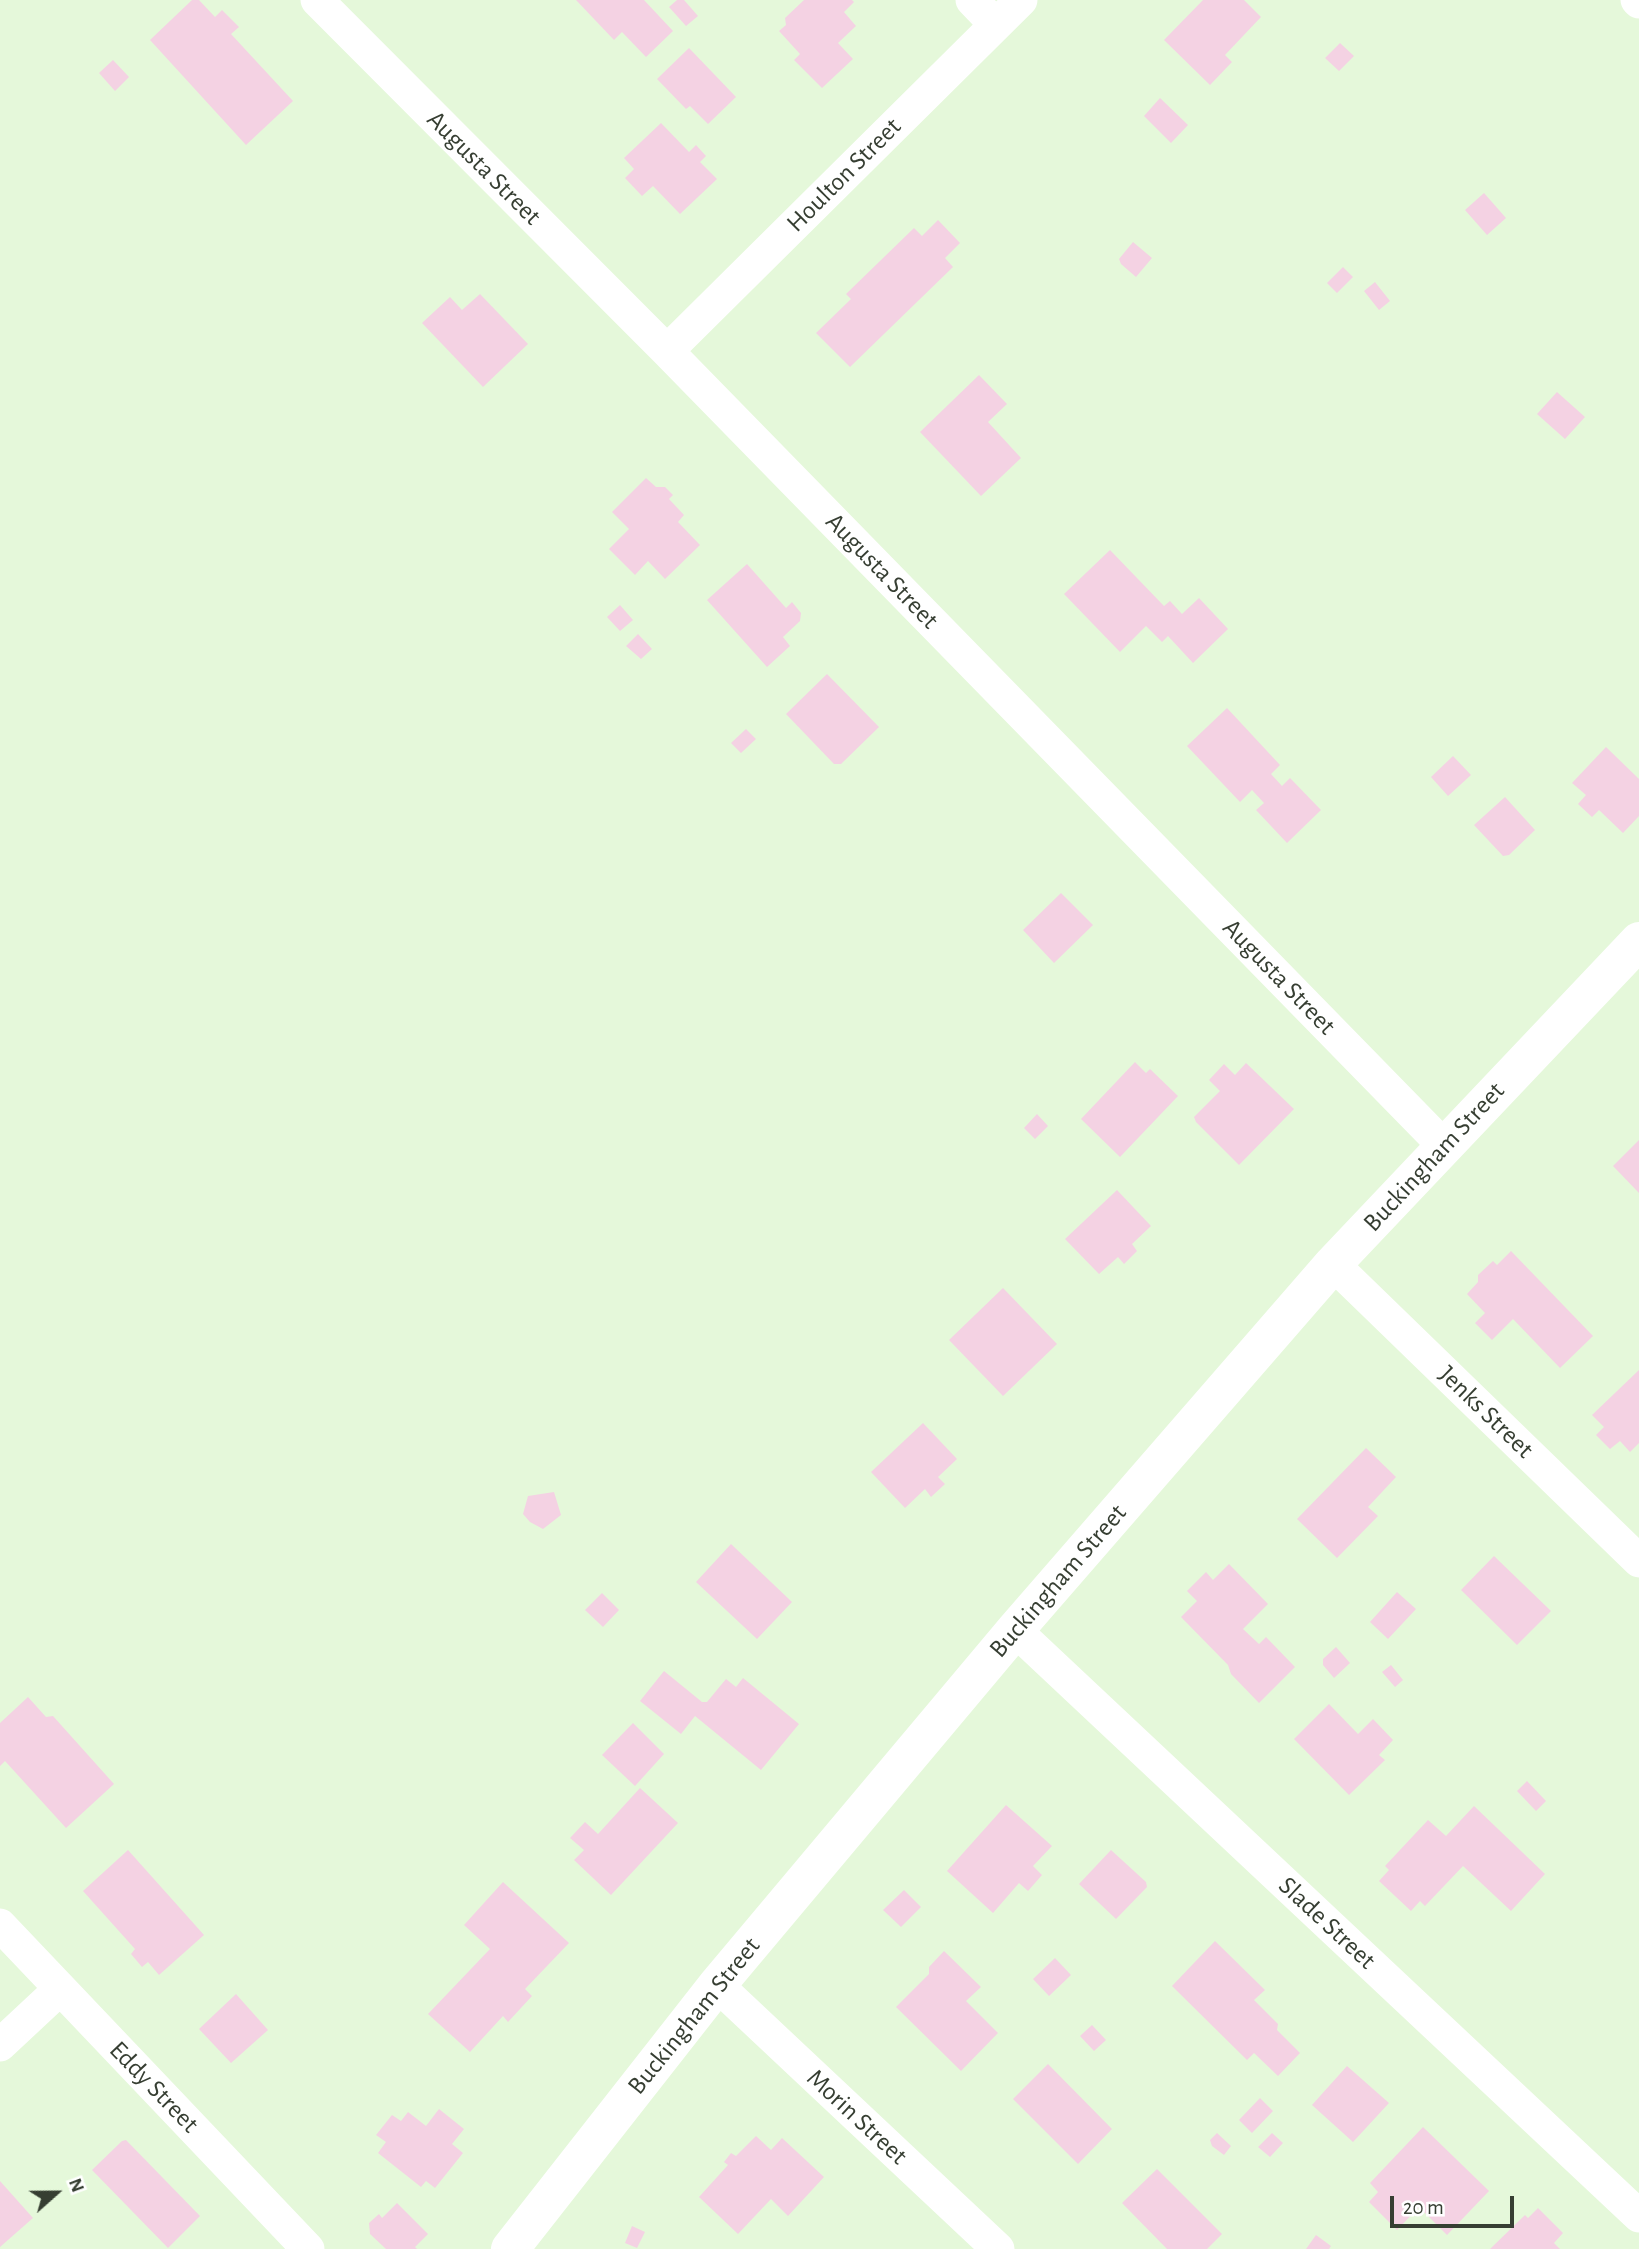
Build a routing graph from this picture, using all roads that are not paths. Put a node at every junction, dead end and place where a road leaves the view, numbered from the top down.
1 (317, 0) edge
2 (972, 0) edge
3 (1021, 0) edge
4 (995, 24) junction
5 (667, 351) junction
6 (1639, 941) edge
7 (1444, 1146) junction
8 (1332, 1264) junction
9 (1639, 1561) edge
10 (1015, 1630) junction
11 (0, 1925) edge
12 (717, 1985) junction
13 (60, 1989) junction
14 (0, 2045) edge
15 (1639, 2216) edge
16 (308, 2249) edge
17 (510, 2249) edge
18 (998, 2249) edge

1 - 5 street, Augusta Street
2 - 4 street
3 - 4 street, Houlton Street
4 - 5 street, Houlton Street
5 - 7 street, Augusta Street
6 - 7 main road, Buckingham Street
7 - 8 main road, Buckingham Street
8 - 9 street, Jenks Street
8 - 10 main road, Buckingham Street
10 - 12 main road, Buckingham Street
10 - 15 street, Slade Street
11 - 13 street, Eddy Street
12 - 17 main road, Buckingham Street
12 - 18 street, Morin Street
13 - 14 street
13 - 16 street, Eddy Street

